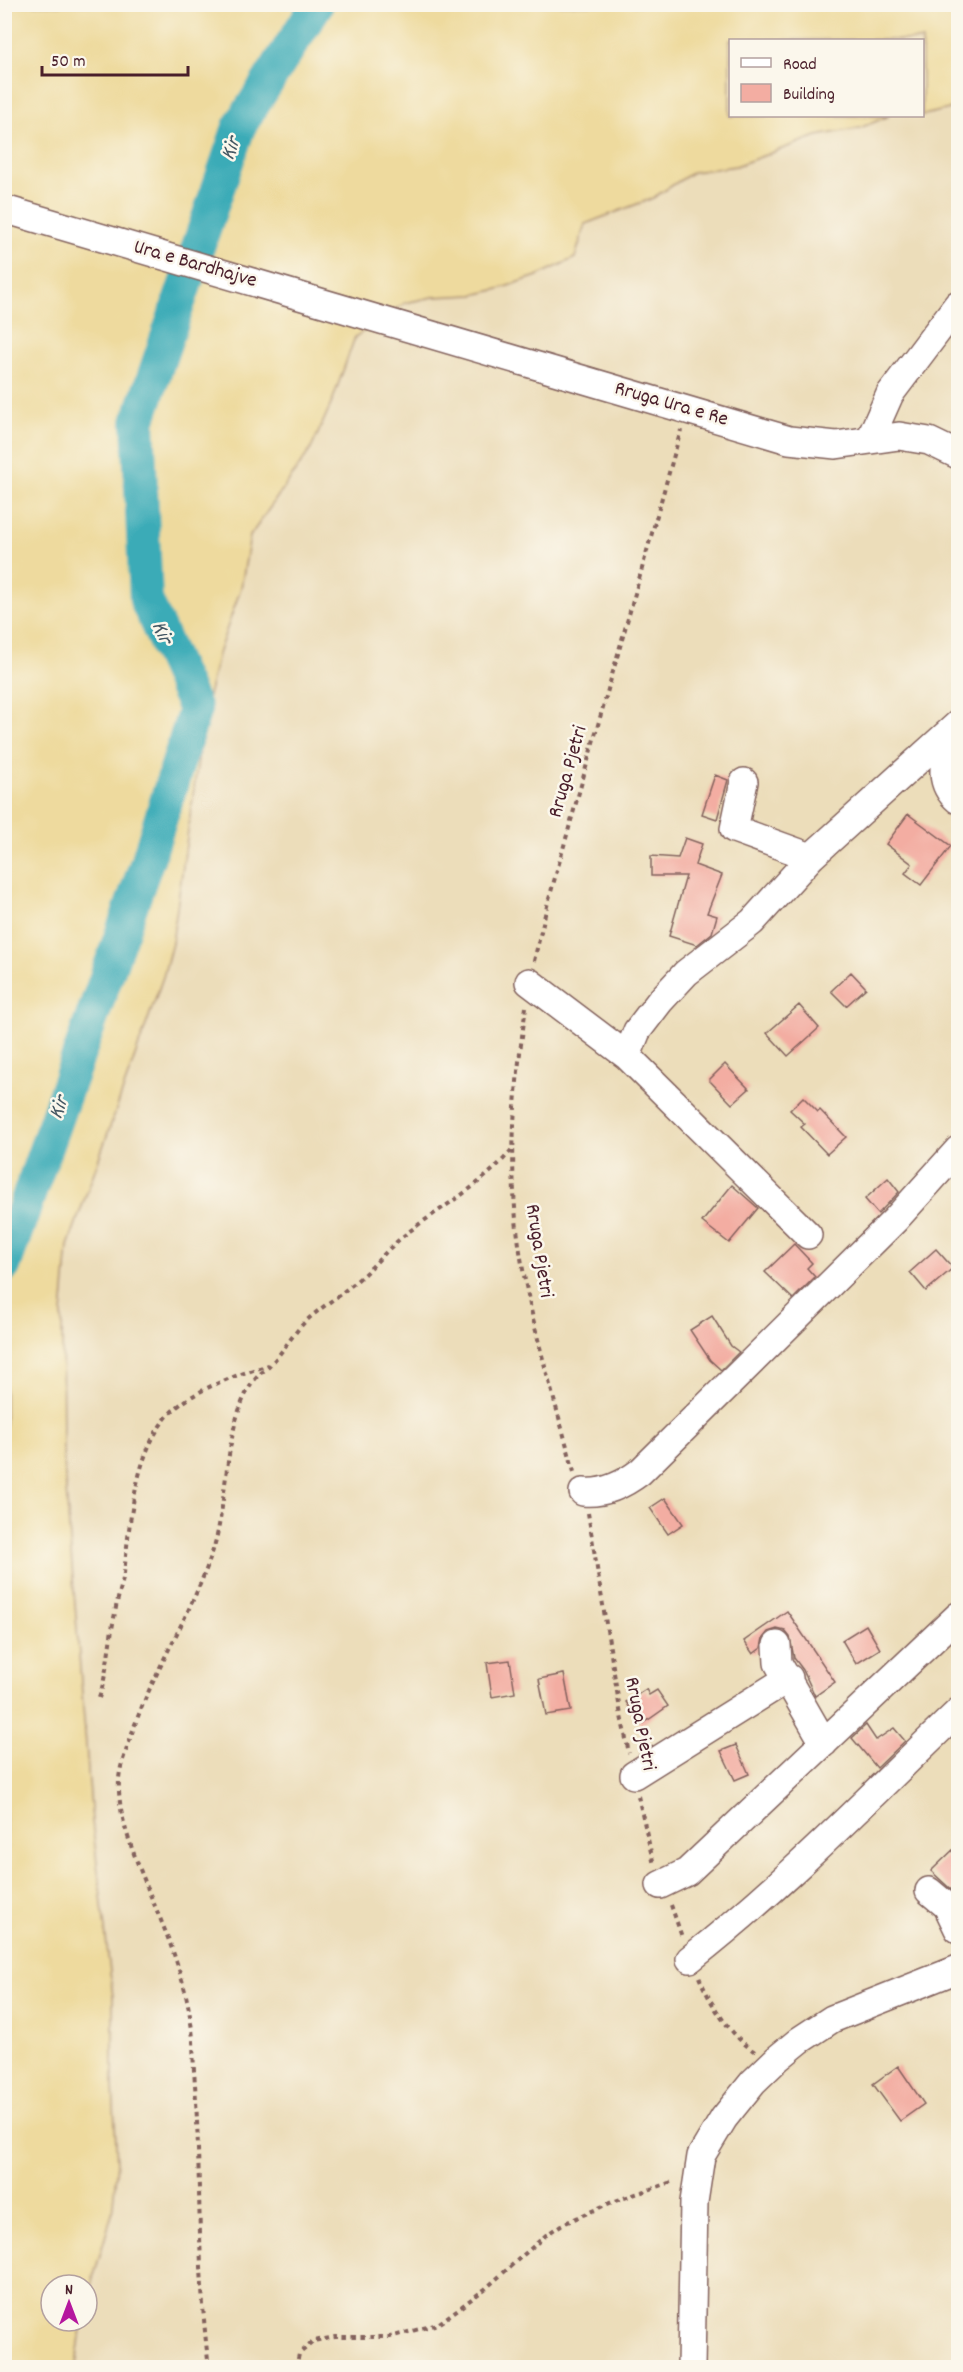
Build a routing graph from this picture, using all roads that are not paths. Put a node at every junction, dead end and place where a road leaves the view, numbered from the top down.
1 (4, 209) edge
2 (958, 304) edge
3 (386, 321) joint
4 (870, 439) junction
5 (958, 455) edge
6 (955, 728) edge
7 (744, 782) dead end
8 (958, 800) edge
9 (812, 857) junction
10 (529, 982) road end
11 (627, 1056) junction
12 (958, 1150) edge
13 (808, 1235) dead end
14 (583, 1492) road end
15 (958, 1616) edge
16 (777, 1645) dead end
17 (789, 1678) junction
18 (958, 1712) edge
19 (824, 1743) junction
20 (634, 1775) road end
21 (660, 1885) road end
22 (929, 1891) dead end
23 (958, 1929) edge
24 (690, 1959) road end
25 (958, 1969) edge
26 (691, 2367) edge

1 - 3 street, Ura e Bardhajve
2 - 4 street
3 - 4 street, Rruga Ura e Re
4 - 5 street, Rruga Ura e Re
6 - 8 street
6 - 9 street
7 - 9 street
9 - 11 street
10 - 11 street
11 - 13 street
12 - 14 street
15 - 19 street
16 - 17 street
17 - 19 street
17 - 20 street
18 - 24 street
19 - 21 street
22 - 23 street
25 - 26 street

